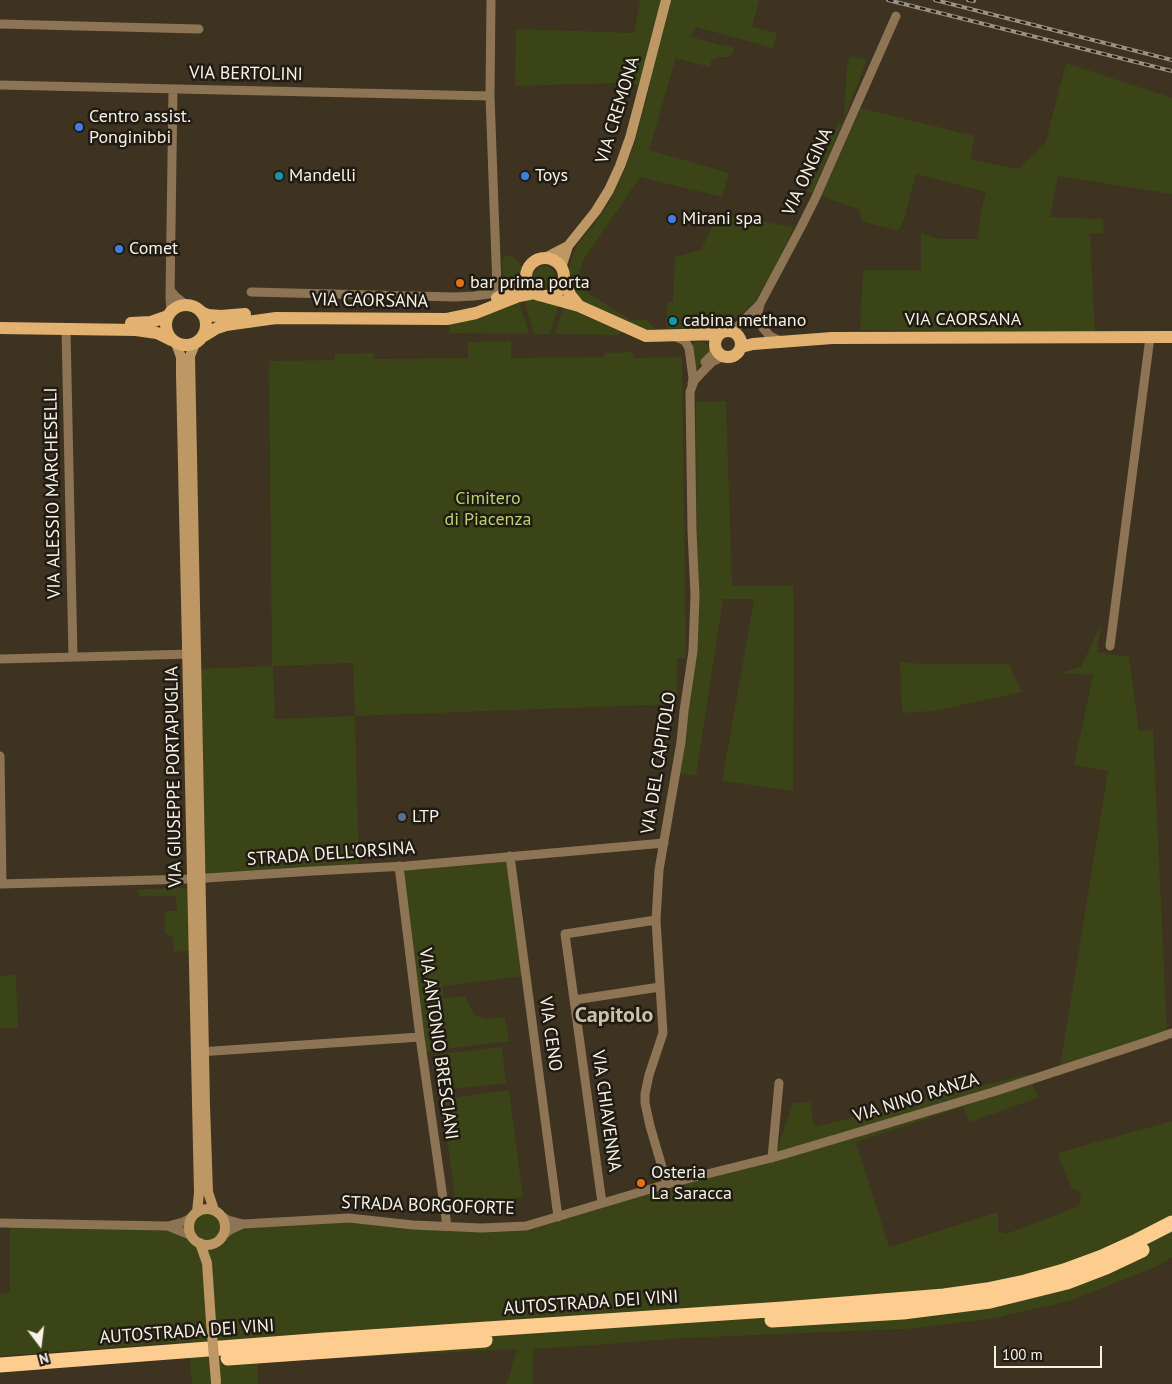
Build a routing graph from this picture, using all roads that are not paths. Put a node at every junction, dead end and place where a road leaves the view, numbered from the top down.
1 (491, 0) edge
2 (666, 0) edge
3 (896, 16) dead end
4 (0, 24) edge
5 (199, 29) dead end
6 (0, 85) edge
7 (173, 89) junction
8 (490, 96) junction
9 (568, 246) junction
10 (546, 258) junction
11 (561, 268) junction
12 (526, 278) junction
13 (563, 281) junction
14 (170, 290) junction
15 (251, 292) dead end
16 (538, 294) junction
17 (760, 304) junction
18 (186, 305) junction
19 (579, 306) junction
20 (201, 312) junction
21 (169, 314) junction
22 (0, 320) edge
23 (0, 328) edge
24 (66, 329) junction
25 (735, 332) junction
26 (680, 336) junction
27 (1150, 337) junction
28 (1172, 337) edge
29 (200, 340) junction
30 (174, 341) junction
31 (716, 341) junction
32 (781, 342) junction
33 (747, 346) junction
34 (724, 356) junction
35 (693, 382) junction
36 (1110, 646) dead end
37 (192, 654) junction
38 (73, 657) junction
39 (0, 659) edge
40 (0, 756) edge
41 (664, 843) junction
42 (510, 856) junction
43 (399, 866) junction
44 (196, 879) junction
45 (1, 884) edge
46 (656, 920) junction
47 (660, 987) junction
48 (574, 1000) junction
49 (1172, 1033) edge
50 (420, 1037) junction
51 (200, 1052) junction
52 (779, 1083) dead end
53 (772, 1158) junction
54 (667, 1184) junction
55 (602, 1203) junction
56 (218, 1213) junction
57 (194, 1215) junction
58 (558, 1217) junction
59 (0, 1223) edge
60 (1172, 1223) edge
61 (243, 1224) junction
62 (168, 1226) junction
63 (447, 1226) junction
64 (1172, 1234) edge
65 (190, 1235) junction
66 (222, 1236) junction
67 (200, 1243) junction
68 (214, 1243) junction
69 (207, 1263) junction
70 (0, 1364) edge
71 (0, 1376) edge
72 (216, 1383) edge

1 - 8 street
2 - 9 main road, VIA CREMONA
3 - 17 street, VIA ONGINA
4 - 5 street
6 - 7 street, VIA BERTOLINI
7 - 8 street, VIA BERTOLINI
7 - 14 street
8 - 15 street
9 - 10 main road
9 - 11 main road
10 - 11 main road
10 - 12 main road
11 - 13 main road
12 - 16 main road
12 - 20 main road, VIA CAORSANA
13 - 16 main road
13 - 19 main road
14 - 18 street
14 - 21 street
16 - 19 main road
16 - 29 main road, VIA CAORSANA
17 - 25 street, VIA ONGINA
17 - 32 street
18 - 20 main road
18 - 21 main road
19 - 26 main road
20 - 29 main road
21 - 22 main road
21 - 30 main road
23 - 24 main road
24 - 30 main road
24 - 38 street, VIA ALESSIO MARCHESELLI
25 - 31 main road
25 - 33 main road
26 - 31 main road
26 - 35 street, VIA DEL CAPITOLO
27 - 28 main road, VIA CAORSANA
27 - 32 main road, VIA CAORSANA
27 - 36 street
29 - 30 main road
29 - 37 main road, VIA GIUSEPPE PORTAPUGLIA
30 - 37 main road, VIA GIUSEPPE PORTAPUGLIA
31 - 34 main road
31 - 35 street
32 - 33 main road, VIA CAORSANA
33 - 34 main road
34 - 35 street
35 - 41 street, VIA DEL CAPITOLO
37 - 38 street
37 - 44 main road, VIA GIUSEPPE PORTAPUGLIA
38 - 39 street
40 - 45 street
41 - 42 street, STRADA DELL'ORSINA
41 - 46 street, VIA DEL CAPITOLO
42 - 43 street, STRADA DELL'ORSINA
42 - 58 street, VIA CENO
43 - 44 street, STRADA DELL'ORSINA
43 - 50 street, VIA ANTONIO BRESCIANI
44 - 45 street, STRADA DELL'ORSINA
44 - 51 main road, VIA GIUSEPPE PORTAPUGLIA
46 - 47 street, VIA DEL CAPITOLO
46 - 48 street, VIA CHIAVENNA
47 - 48 street
47 - 54 street, VIA DEL CAPITOLO
48 - 55 street, VIA CHIAVENNA
49 - 53 street, VIA NINO RANZA
50 - 51 street
50 - 63 street, VIA ANTONIO BRESCIANI
51 - 56 main road, VIA GIUSEPPE PORTAPUGLIA
51 - 57 main road, VIA GIUSEPPE PORTAPUGLIA
52 - 53 street
53 - 54 street, VIA NINO RANZA
54 - 55 street, STRADA BORGOFORTE
55 - 58 street, STRADA BORGOFORTE
56 - 57 main road
56 - 61 street, STRADA BORGOFORTE
56 - 66 main road
57 - 62 street
57 - 65 main road
58 - 63 street, STRADA BORGOFORTE
59 - 62 street
60 - 70 highway, AUTOSTRADA DEI VINI
61 - 63 street, STRADA BORGOFORTE
61 - 66 street, STRADA BORGOFORTE
62 - 65 street
64 - 71 highway, AUTOSTRADA DEI VINI
65 - 67 main road
66 - 68 main road
67 - 68 main road
67 - 69 main road
68 - 69 main road
69 - 72 main road, bridge

